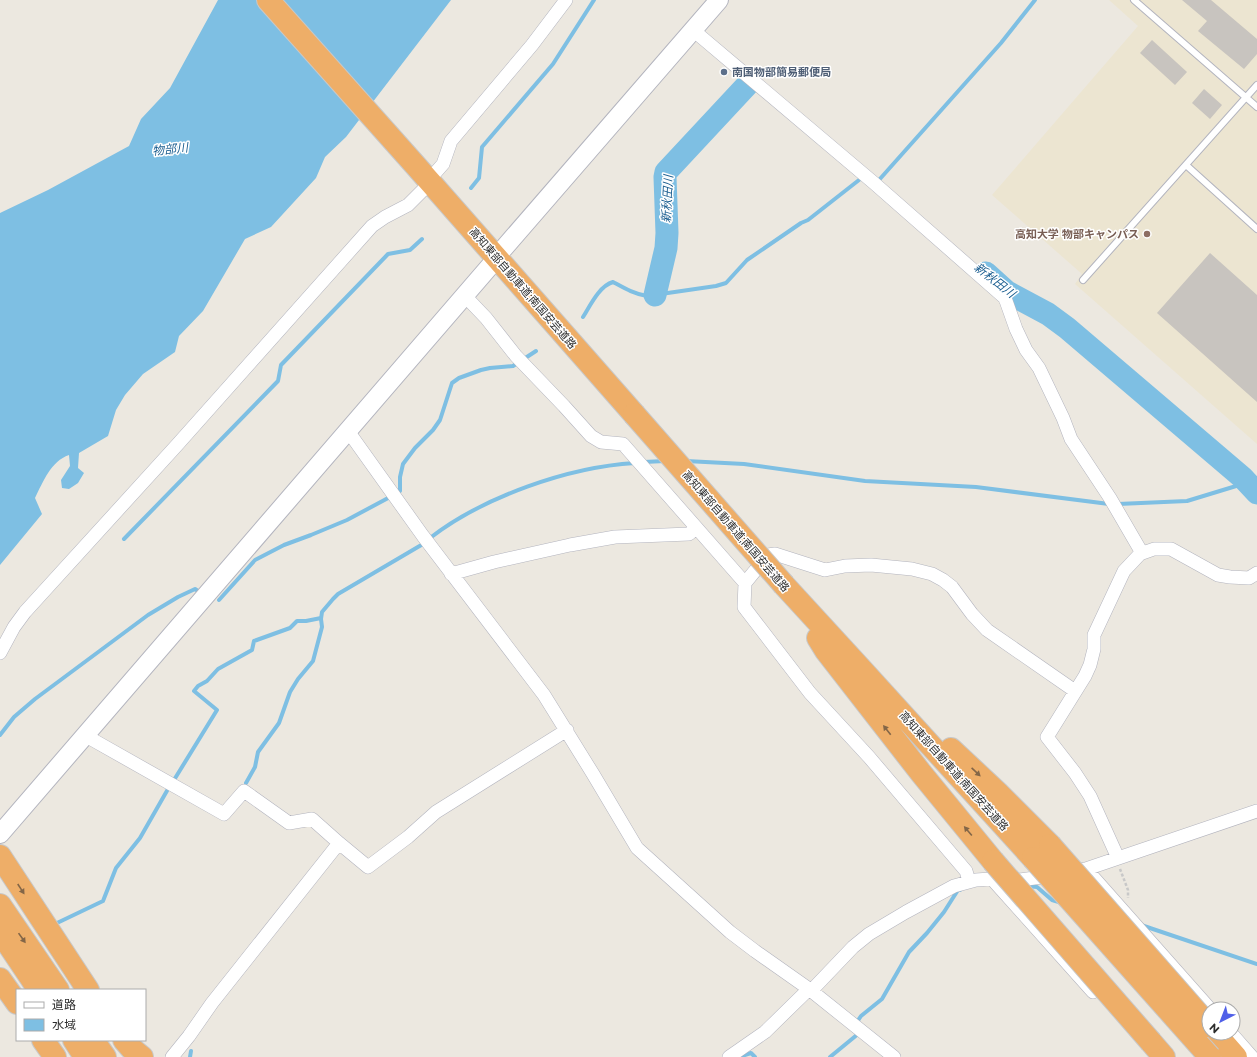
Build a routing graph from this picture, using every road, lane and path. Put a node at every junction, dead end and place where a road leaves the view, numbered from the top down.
1 (268, 0) edge
2 (566, 0) edge
3 (719, 0) edge
4 (1134, 0) edge
5 (693, 30) junction
6 (1257, 85) edge
7 (1246, 98) junction
8 (1257, 107) edge
9 (1186, 165) junction
10 (426, 169) junction
11 (424, 188) dead end
12 (1257, 229) edge
13 (504, 248) dead end
14 (490, 266) dead end
15 (1083, 280) dead end
16 (465, 296) junction
17 (348, 431) junction
18 (696, 528) junction
19 (1142, 552) junction
20 (451, 574) junction
21 (1256, 576) edge
22 (745, 583) junction
23 (784, 585) junction
24 (0, 653) edge
25 (864, 671) junction
26 (1075, 691) junction
27 (567, 730) junction
28 (86, 736) junction
29 (1257, 811) edge
30 (0, 834) edge
31 (339, 843) junction
32 (0, 856) edge
33 (1117, 859) junction
34 (1086, 869) junction
35 (992, 870) junction
36 (969, 882) junction
37 (0, 906) edge
38 (1126, 914) junction
39 (0, 932) edge
40 (0, 978) edge
41 (38, 989) edge
42 (57, 989) edge
43 (87, 989) edge
44 (810, 990) junction
45 (1203, 1001) edge
46 (16, 1002) edge
47 (1201, 1013) edge
48 (44, 1041) edge
49 (75, 1041) edge
50 (94, 1041) edge
51 (125, 1041) edge
52 (1224, 1041) edge
53 (1230, 1041) edge
54 (1156, 1052) edge
55 (55, 1057) edge
56 (85, 1057) edge
57 (105, 1057) edge
58 (142, 1057) edge
59 (172, 1057) edge
60 (729, 1057) edge
61 (894, 1057) edge
62 (1210, 1057) edge
63 (1236, 1057) edge
64 (1252, 1057) edge

1 - 10 highway, 高知東部自動車道;南国安芸道路
2 - 10 street
3 - 5 street
4 - 7 lane
5 - 13 street
5 - 19 street
6 - 7 lane
7 - 8 lane
7 - 9 lane
9 - 12 lane
9 - 15 lane
10 - 23 highway, 高知東部自動車道;南国安芸道路, bridge
11 - 24 street
14 - 16 street
16 - 17 street
16 - 18 street
17 - 20 street
17 - 28 street
18 - 20 street
18 - 22 street
19 - 21 street
19 - 26 street
20 - 27 street
22 - 26 street
22 - 36 street
23 - 25 highway, 高知東部自動車道;南国安芸道路
35 -> 23 highway
25 -> 47 highway, bridge
25 - 62 highway, 高知東部自動車道;南国安芸道路, bridge
26 - 33 street
27 - 31 street
27 - 44 street
28 - 30 street
28 - 31 street
29 - 33 street
31 - 59 street
32 -> 43 highway
33 - 34 street
33 - 38 path
34 - 35 street
34 - 38 street
35 - 36 street
35 - 54 highway, bridge
36 - 44 street
37 -> 42 highway
38 - 45 street
39 - 41 highway
40 - 46 highway
44 - 60 street
44 - 61 street
48 - 55 highway
49 - 56 highway
50 - 57 highway
51 - 58 highway
52 - 63 highway
53 - 64 street

